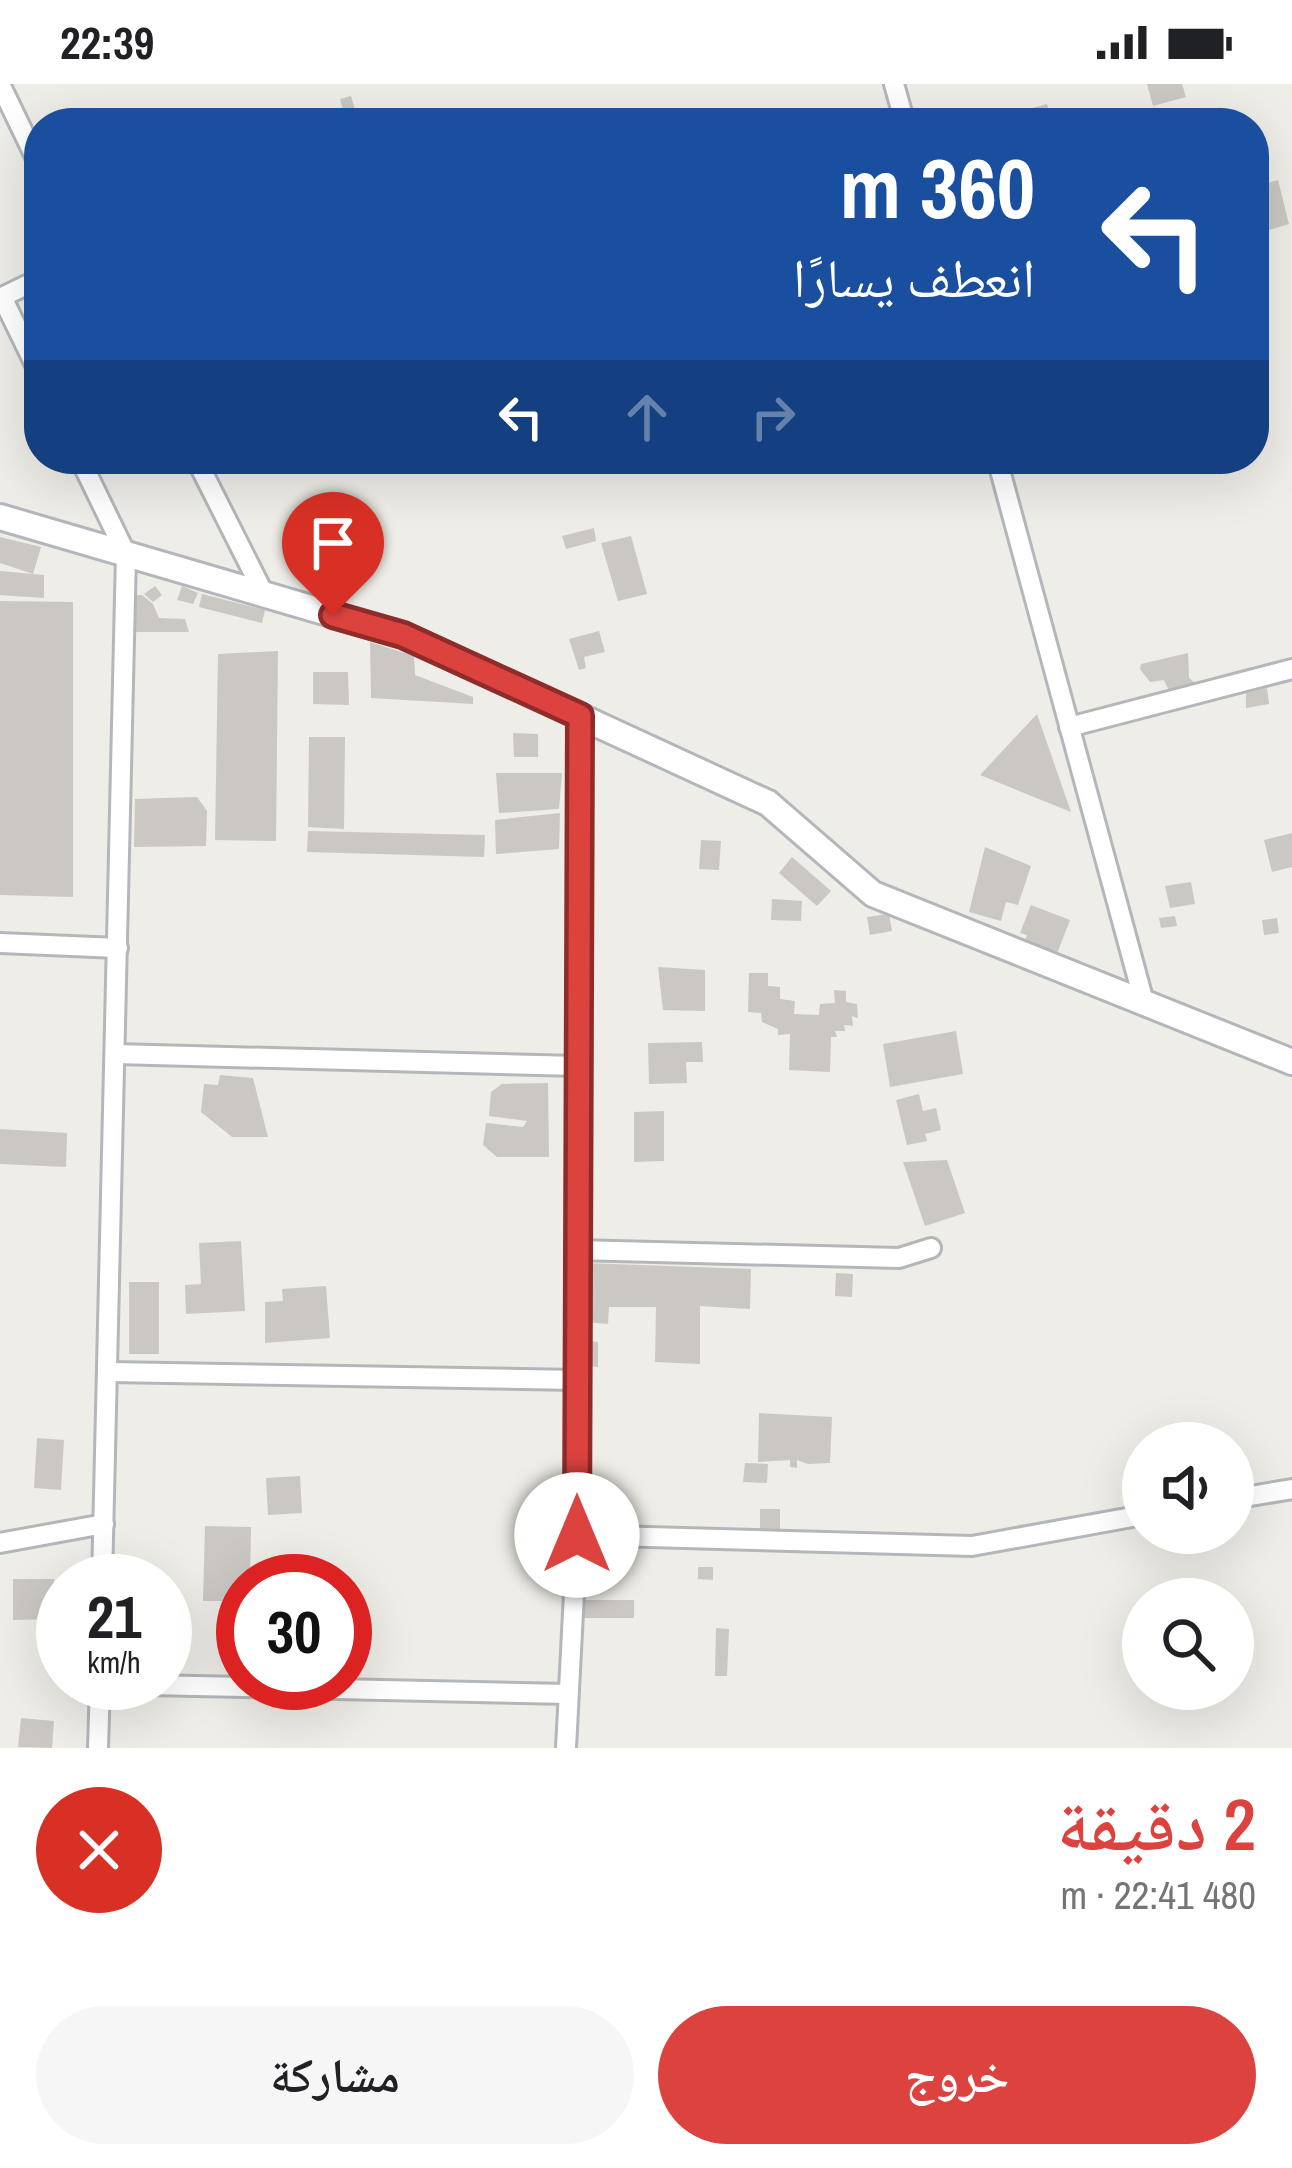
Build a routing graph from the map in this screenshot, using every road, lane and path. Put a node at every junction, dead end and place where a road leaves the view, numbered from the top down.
1 (0, 84) edge
2 (24, 134) edge
3 (1, 297) edge
4 (24, 344) edge
5 (87, 474) edge
6 (204, 474) edge
7 (1002, 474) edge
8 (0, 517) edge
9 (126, 554) junction
10 (264, 594) junction
11 (1292, 669) edge
12 (580, 716) junction
13 (1069, 727) junction
14 (0, 943) edge
15 (118, 948) junction
16 (1144, 1002) junction
17 (116, 1054) junction
18 (1292, 1062) edge
19 (577, 1066) junction
20 (931, 1248) dead end
21 (575, 1250) junction
22 (109, 1372) junction
23 (578, 1380) junction
24 (1292, 1489) edge
25 (1254, 1495) edge
26 (1122, 1519) edge
27 (104, 1525) junction
28 (577, 1535) junction
29 (0, 1544) edge
30 (103, 1554) edge
31 (192, 1685) edge
32 (568, 1694) junction
33 (99, 1710) edge
34 (98, 1748) edge
35 (566, 1748) edge

1 - 2 street
3 - 4 street
5 - 9 street
6 - 10 street
7 - 13 street
8 - 9 street
9 - 10 street
9 - 15 street
10 - 12 street
11 - 13 street
12 - 16 street
12 - 19 street
13 - 16 street
14 - 15 street
15 - 17 street
16 - 18 street
17 - 19 street
17 - 22 street
19 - 21 street
20 - 21 street
21 - 23 street
22 - 23 street
22 - 27 street
23 - 28 street
24 - 25 street
26 - 28 street
27 - 29 street
27 - 30 street
28 - 32 street
31 - 32 street
32 - 35 street
33 - 34 street

